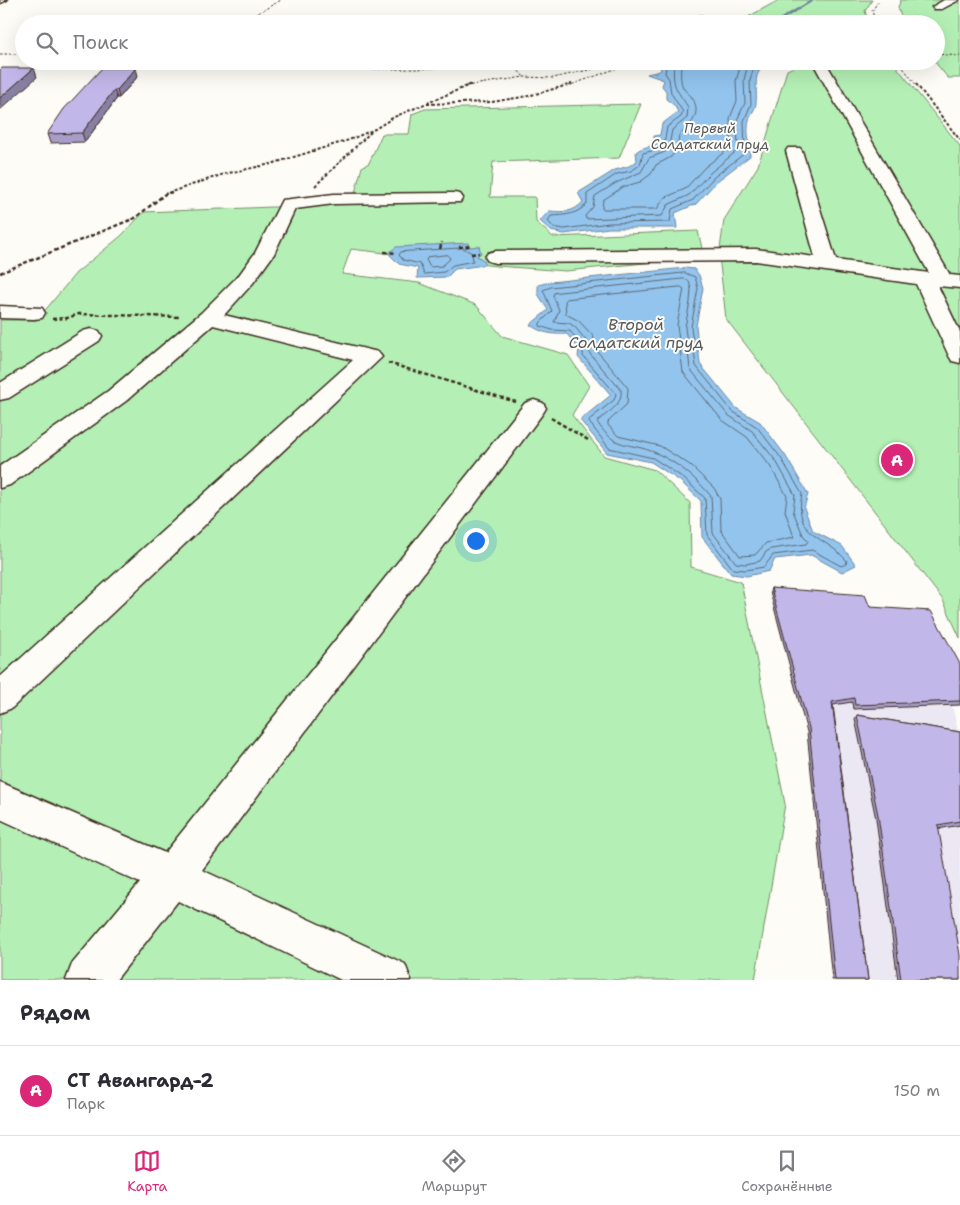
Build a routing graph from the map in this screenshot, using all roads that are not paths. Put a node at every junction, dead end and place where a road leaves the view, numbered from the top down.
1 (953, 0) edge
2 (710, 7) dead end
3 (938, 7) dead end
4 (704, 15) edge
5 (823, 70) edge
6 (794, 151) dead end
7 (454, 198) dead end
8 (495, 257) dead end
9 (827, 265) junction
10 (943, 280) edge
11 (0, 312) edge
12 (34, 313) road end
13 (209, 318) junction
14 (91, 336) dead end
15 (960, 356) edge
16 (0, 393) edge
17 (534, 408) road end
18 (0, 480) edge
19 (0, 698) edge
20 (0, 800) edge
21 (172, 877) junction
22 (88, 980) edge
23 (389, 980) edge

1 - 3 lane
2 - 4 lane
5 - 10 lane
6 - 9 lane
7 - 13 lane
8 - 9 lane
9 - 10 lane
10 - 15 lane
11 - 12 lane
13 - 18 lane
13 - 19 lane
14 - 16 lane
17 - 21 lane
20 - 21 lane
21 - 22 lane
21 - 23 lane

